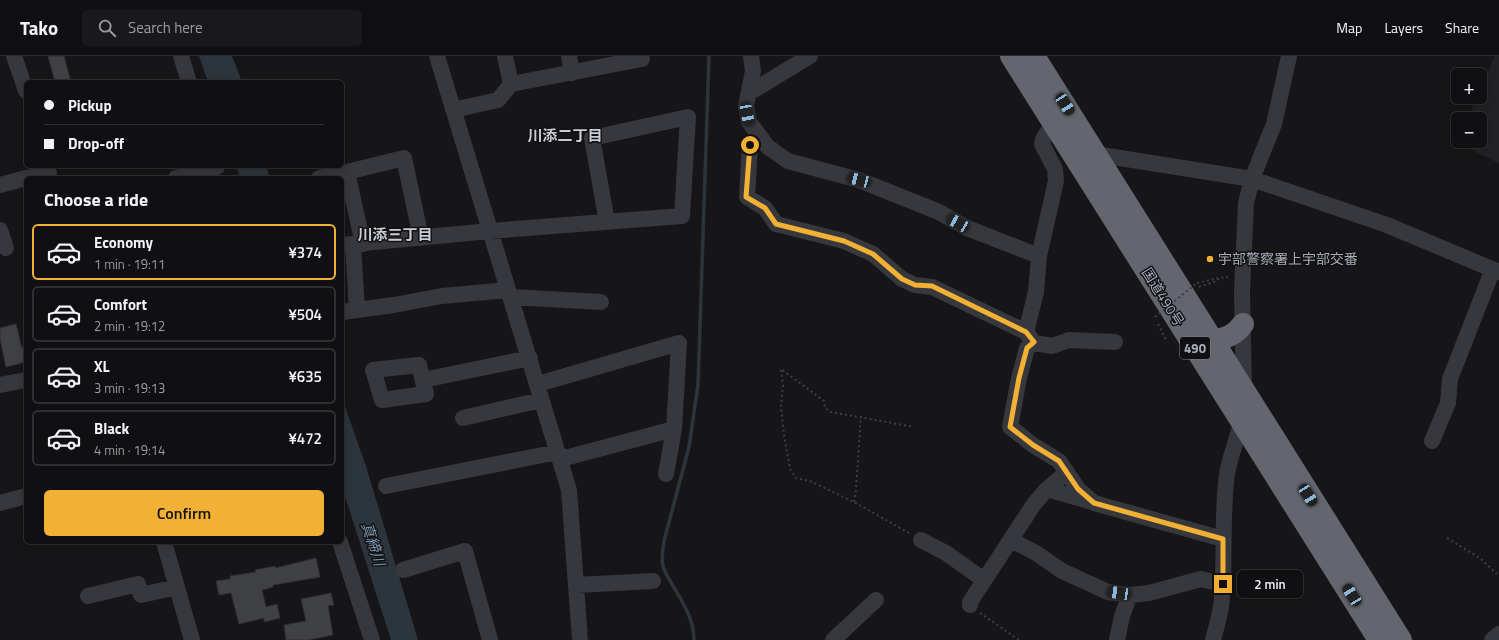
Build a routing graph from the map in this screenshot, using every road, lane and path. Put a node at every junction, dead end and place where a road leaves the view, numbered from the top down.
1 (14, 56) edge
2 (181, 56) edge
3 (437, 56) edge
4 (505, 56) edge
5 (569, 56) edge
6 (641, 56) edge
7 (751, 56) edge
8 (810, 56) edge
9 (1010, 56) edge
10 (1034, 56) edge
11 (1290, 56) edge
12 (572, 73) junction
13 (188, 80) edge
14 (511, 84) junction
15 (24, 85) edge
16 (749, 94) junction
17 (453, 110) junction
18 (1062, 119) junction
19 (757, 133) junction
20 (1095, 154) junction
21 (218, 170) edge
22 (49, 172) edge
23 (347, 172) junction
24 (34, 176) edge
25 (186, 176) edge
26 (328, 176) edge
27 (24, 179) edge
28 (1252, 179) junction
29 (0, 185) edge
30 (607, 222) junction
31 (0, 230) edge
32 (490, 231) junction
33 (421, 238) junction
34 (352, 245) edge
35 (6, 248) dead end
36 (1039, 256) junction
37 (1496, 270) edge
38 (1230, 277) dead end
39 (1217, 278) junction
40 (1195, 290) dead end
41 (509, 293) junction
42 (601, 302) dead end
43 (350, 311) edge
44 (1243, 324) junction
45 (1163, 334) dead end
46 (1030, 337) junction
47 (1213, 340) junction
48 (1115, 342) dead end
49 (530, 358) junction
50 (24, 380) edge
51 (423, 380) dead end
52 (0, 386) edge
53 (540, 392) junction
54 (1244, 393) junction
55 (861, 416) junction
56 (463, 418) dead end
57 (1241, 421) junction
58 (914, 427) dead end
59 (674, 429) junction
60 (1432, 441) dead end
61 (559, 456) junction
62 (1067, 472) junction
63 (666, 474) dead end
64 (386, 486) dead end
65 (1047, 489) junction
66 (24, 497) edge
67 (854, 502) junction
68 (0, 503) edge
69 (1094, 503) junction
70 (1448, 538) dead end
71 (1223, 539) junction
72 (921, 540) joint
73 (1011, 540) junction
74 (165, 544) edge
75 (341, 544) edge
76 (403, 570) dead end
77 (1499, 576) edge
78 (984, 580) junction
79 (653, 581) dead end
80 (1223, 584) junction
81 (576, 585) junction
82 (177, 587) junction
83 (1130, 595) junction
84 (88, 596) dead end
85 (876, 600) dead end
86 (970, 606) joint
87 (1499, 634) edge
88 (1212, 638) edge
89 (486, 639) edge
90 (192, 640) edge
91 (372, 640) edge
92 (580, 640) edge
93 (834, 640) edge
94 (1019, 640) edge
95 (1117, 640) edge
96 (1379, 640) edge
97 (1401, 640) edge
98 (1492, 640) edge

1 - 15 street
2 - 13 street
3 - 17 street
4 - 14 street
5 - 12 street
6 - 12 street
7 - 16 street
8 - 16 street
9 - 18 highway, 国道490号 / 490
10 - 18 highway, 国道490号 / 490
11 - 28 street
12 - 14 street
14 - 17 street
16 - 19 street
17 - 32 street
18 - 20 highway, 国道490号 / 490
18 - 36 street
18 - 57 highway, 国道490号 / 490
19 - 36 street
19 - 46 street
20 - 28 street
20 - 47 highway, 国道490号 / 490
21 - 25 street
22 - 24 street
23 - 26 street
23 - 33 street
23 - 34 street
27 - 29 street
28 - 37 street
28 - 44 street
30 - 30 street
30 - 32 street
31 - 35 street
32 - 33 street
32 - 41 street
33 - 34 street
34 - 43 street
36 - 46 street
37 - 60 street
38 - 39 path
39 - 40 path
39 - 45 path, bridge
41 - 42 street
41 - 43 street
41 - 49 street
44 - 47 highway
44 - 54 street
46 - 48 street
46 - 62 street
47 - 54 highway, 国道490号 / 490
49 - 51 street
49 - 53 street
50 - 52 street
53 - 56 street
53 - 59 street
53 - 61 street
54 - 57 street
54 - 97 highway, 国道490号 / 490
55 - 58 path
55 - 67 path
55 - 67 path
57 - 71 street
57 - 96 highway, 国道490号 / 490
59 - 61 street
59 - 63 street
61 - 64 street
61 - 81 street
62 - 65 street
62 - 69 street
65 - 69 street
65 - 73 street
66 - 68 street
67 - 72 path
69 - 71 street
70 - 77 path
71 - 80 street
72 - 78 street
73 - 78 street
73 - 83 street
74 - 82 street
75 - 91 street
76 - 89 street
78 - 86 street
79 - 81 street
80 - 83 street
80 - 88 street
81 - 92 street
82 - 84 street
82 - 90 street
83 - 95 street
85 - 93 street
86 - 94 path
87 - 98 street

